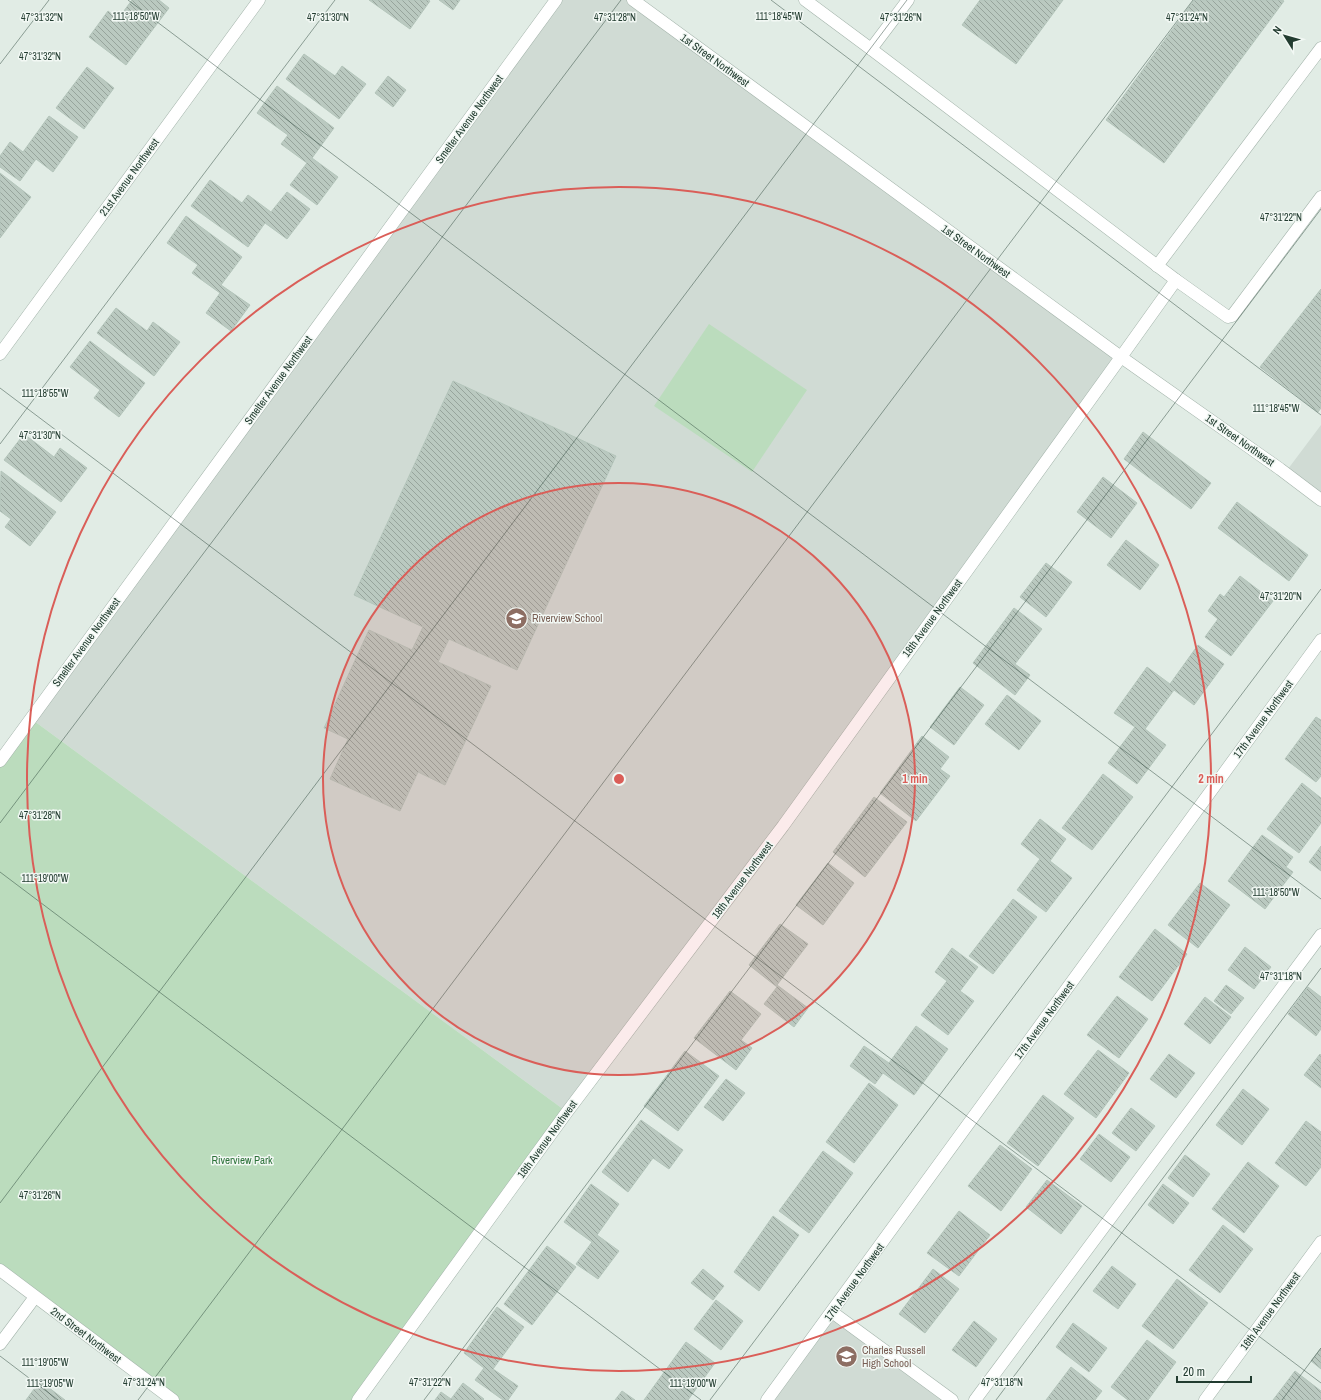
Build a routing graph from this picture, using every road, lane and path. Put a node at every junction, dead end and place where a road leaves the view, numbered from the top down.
1 (259, 0) edge
2 (556, 0) edge
3 (633, 0) edge
4 (805, 0) edge
5 (908, 0) edge
6 (1321, 48) edge
7 (871, 49) junction
8 (1321, 197) edge
9 (1157, 266) junction
10 (1176, 280) junction
11 (0, 354) edge
12 (1121, 357) junction
13 (1321, 500) edge
14 (1321, 640) edge
15 (0, 761) edge
16 (1321, 935) edge
17 (1321, 1242) edge
18 (0, 1270) edge
19 (35, 1297) junction
20 (832, 1312) junction
21 (0, 1344) edge
22 (173, 1400) edge
23 (358, 1400) edge
24 (767, 1400) edge
25 (952, 1400) edge
26 (975, 1400) edge
27 (1205, 1400) edge

1 - 11 street, 21st Avenue Northwest
2 - 15 street, Smelter Avenue Northwest
3 - 12 street, 1st Street Northwest
4 - 7 street
5 - 7 street
6 - 9 street
7 - 9 street
8 - 10 street
9 - 10 street
10 - 12 street, 18th Avenue Northwest
12 - 13 street, 1st Street Northwest
12 - 23 street, 18th Avenue Northwest
14 - 20 street, 17th Avenue Northwest
16 - 26 street
17 - 27 street, 16th Avenue Northwest
18 - 19 street, 2nd Street Northwest
19 - 21 street
19 - 22 street, 2nd Street Northwest
20 - 24 street, 17th Avenue Northwest
20 - 25 street

